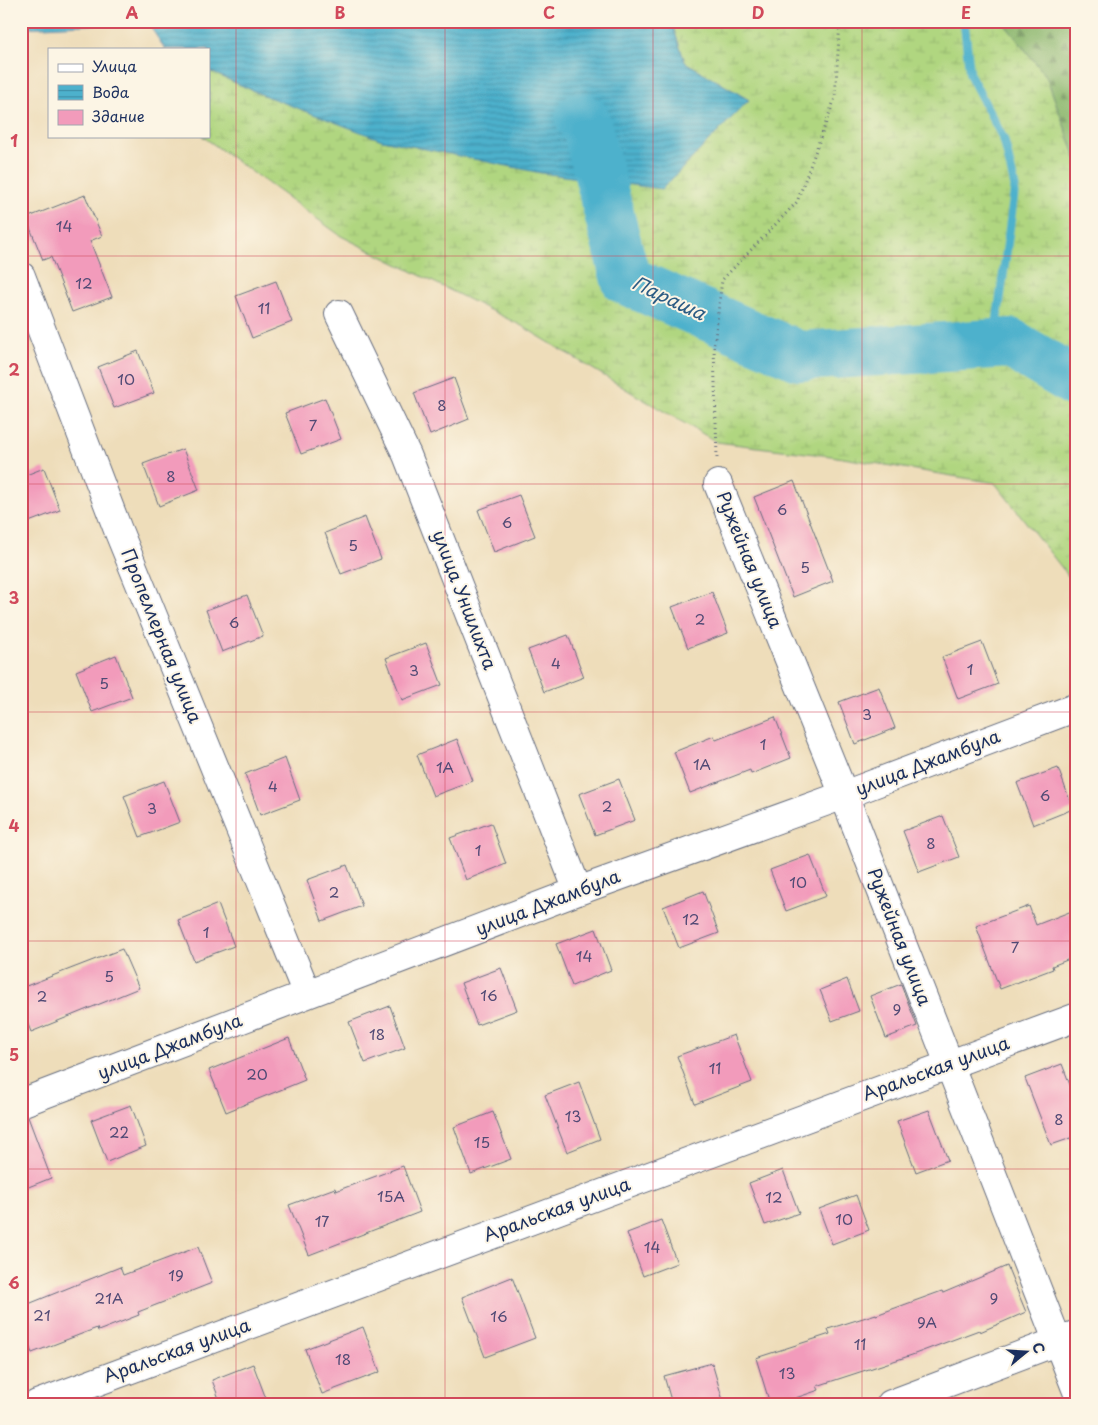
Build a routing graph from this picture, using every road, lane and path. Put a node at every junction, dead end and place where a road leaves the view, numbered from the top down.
1 (840, 21) edge
2 (21, 276) edge
3 (339, 314) dead end
4 (718, 484) joint
5 (1077, 707) edge
6 (844, 795) junction
7 (578, 891) junction
8 (307, 994) junction
9 (1077, 1017) edge
10 (948, 1065) junction
11 (21, 1103) edge
12 (1068, 1338) edge
13 (1077, 1391) edge
14 (37, 1404) edge
15 (890, 1404) edge

1 - 4 path
2 - 8 street, Пропеллерная улица
3 - 7 street, улица Уншлихта
4 - 6 street, Ружейная улица
5 - 6 street, улица Джамбула
6 - 7 street, улица Джамбула
6 - 10 street, Ружейная улица
7 - 8 street, улица Джамбула
8 - 11 street, улица Джамбула
9 - 10 street, Аральская улица
10 - 12 street, Ружейная улица
10 - 14 street, Аральская улица
12 - 13 street, Ружейная улица
12 - 15 street

